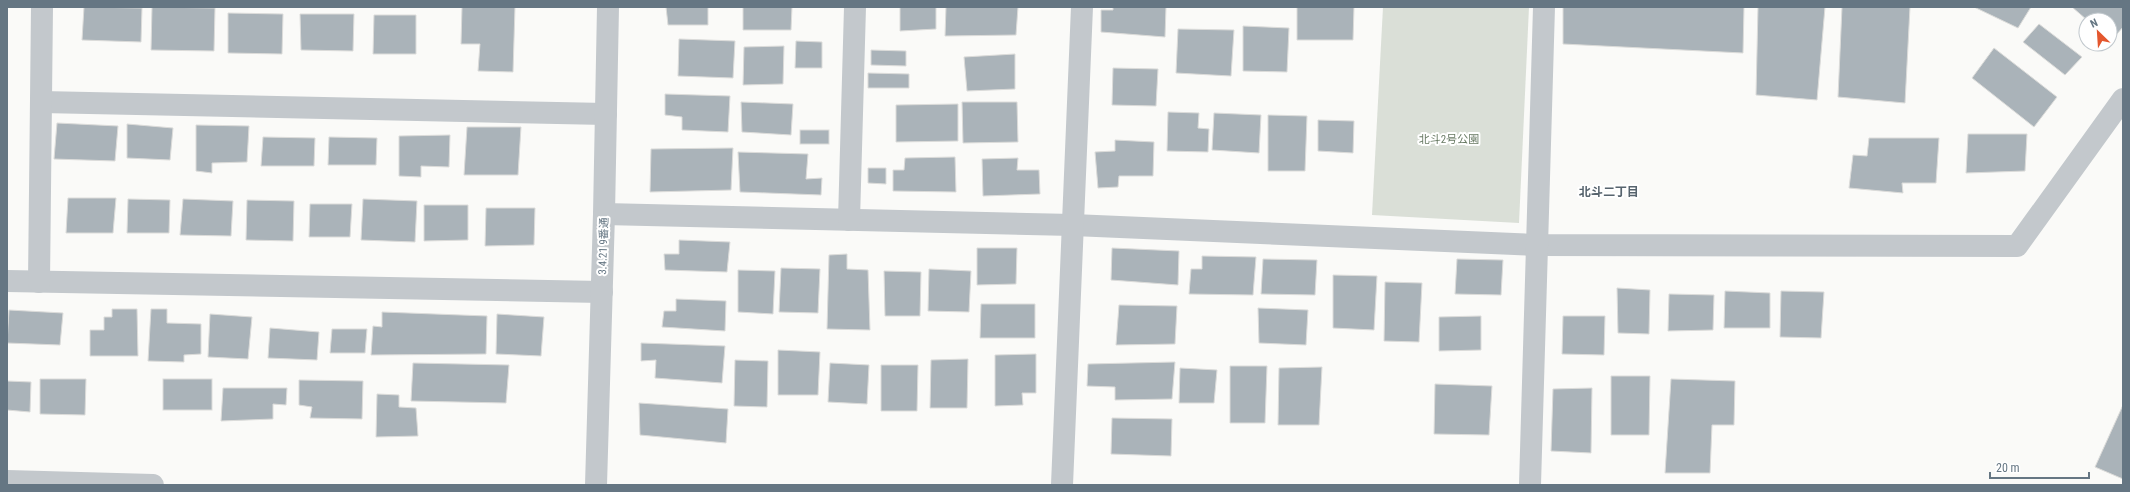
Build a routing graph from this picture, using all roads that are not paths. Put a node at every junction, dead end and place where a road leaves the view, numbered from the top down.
1 (42, 7) edge
2 (608, 7) edge
3 (855, 7) edge
4 (1082, 7) edge
5 (1544, 7) edge
6 (2123, 99) edge
7 (41, 102) junction
8 (606, 114) junction
9 (604, 214) junction
10 (849, 220) junction
11 (1073, 225) junction
12 (1537, 245) junction
13 (7, 281) edge
14 (39, 282) junction
15 (602, 292) junction
16 (7, 480) edge
17 (153, 485) edge
18 (596, 485) edge
19 (1062, 485) edge
20 (1530, 485) edge

1 - 7 street
2 - 8 street, 3.4.21 9番通
3 - 10 street
4 - 11 street
5 - 12 street
6 - 12 street
7 - 8 street
7 - 14 street
8 - 9 street, 3.4.21 9番通
9 - 10 street
9 - 15 street, 3.4.21 9番通
10 - 11 street
11 - 12 street
11 - 19 street
12 - 20 street
13 - 14 street
14 - 15 street
15 - 18 street, 3.4.21 9番通
16 - 17 street

